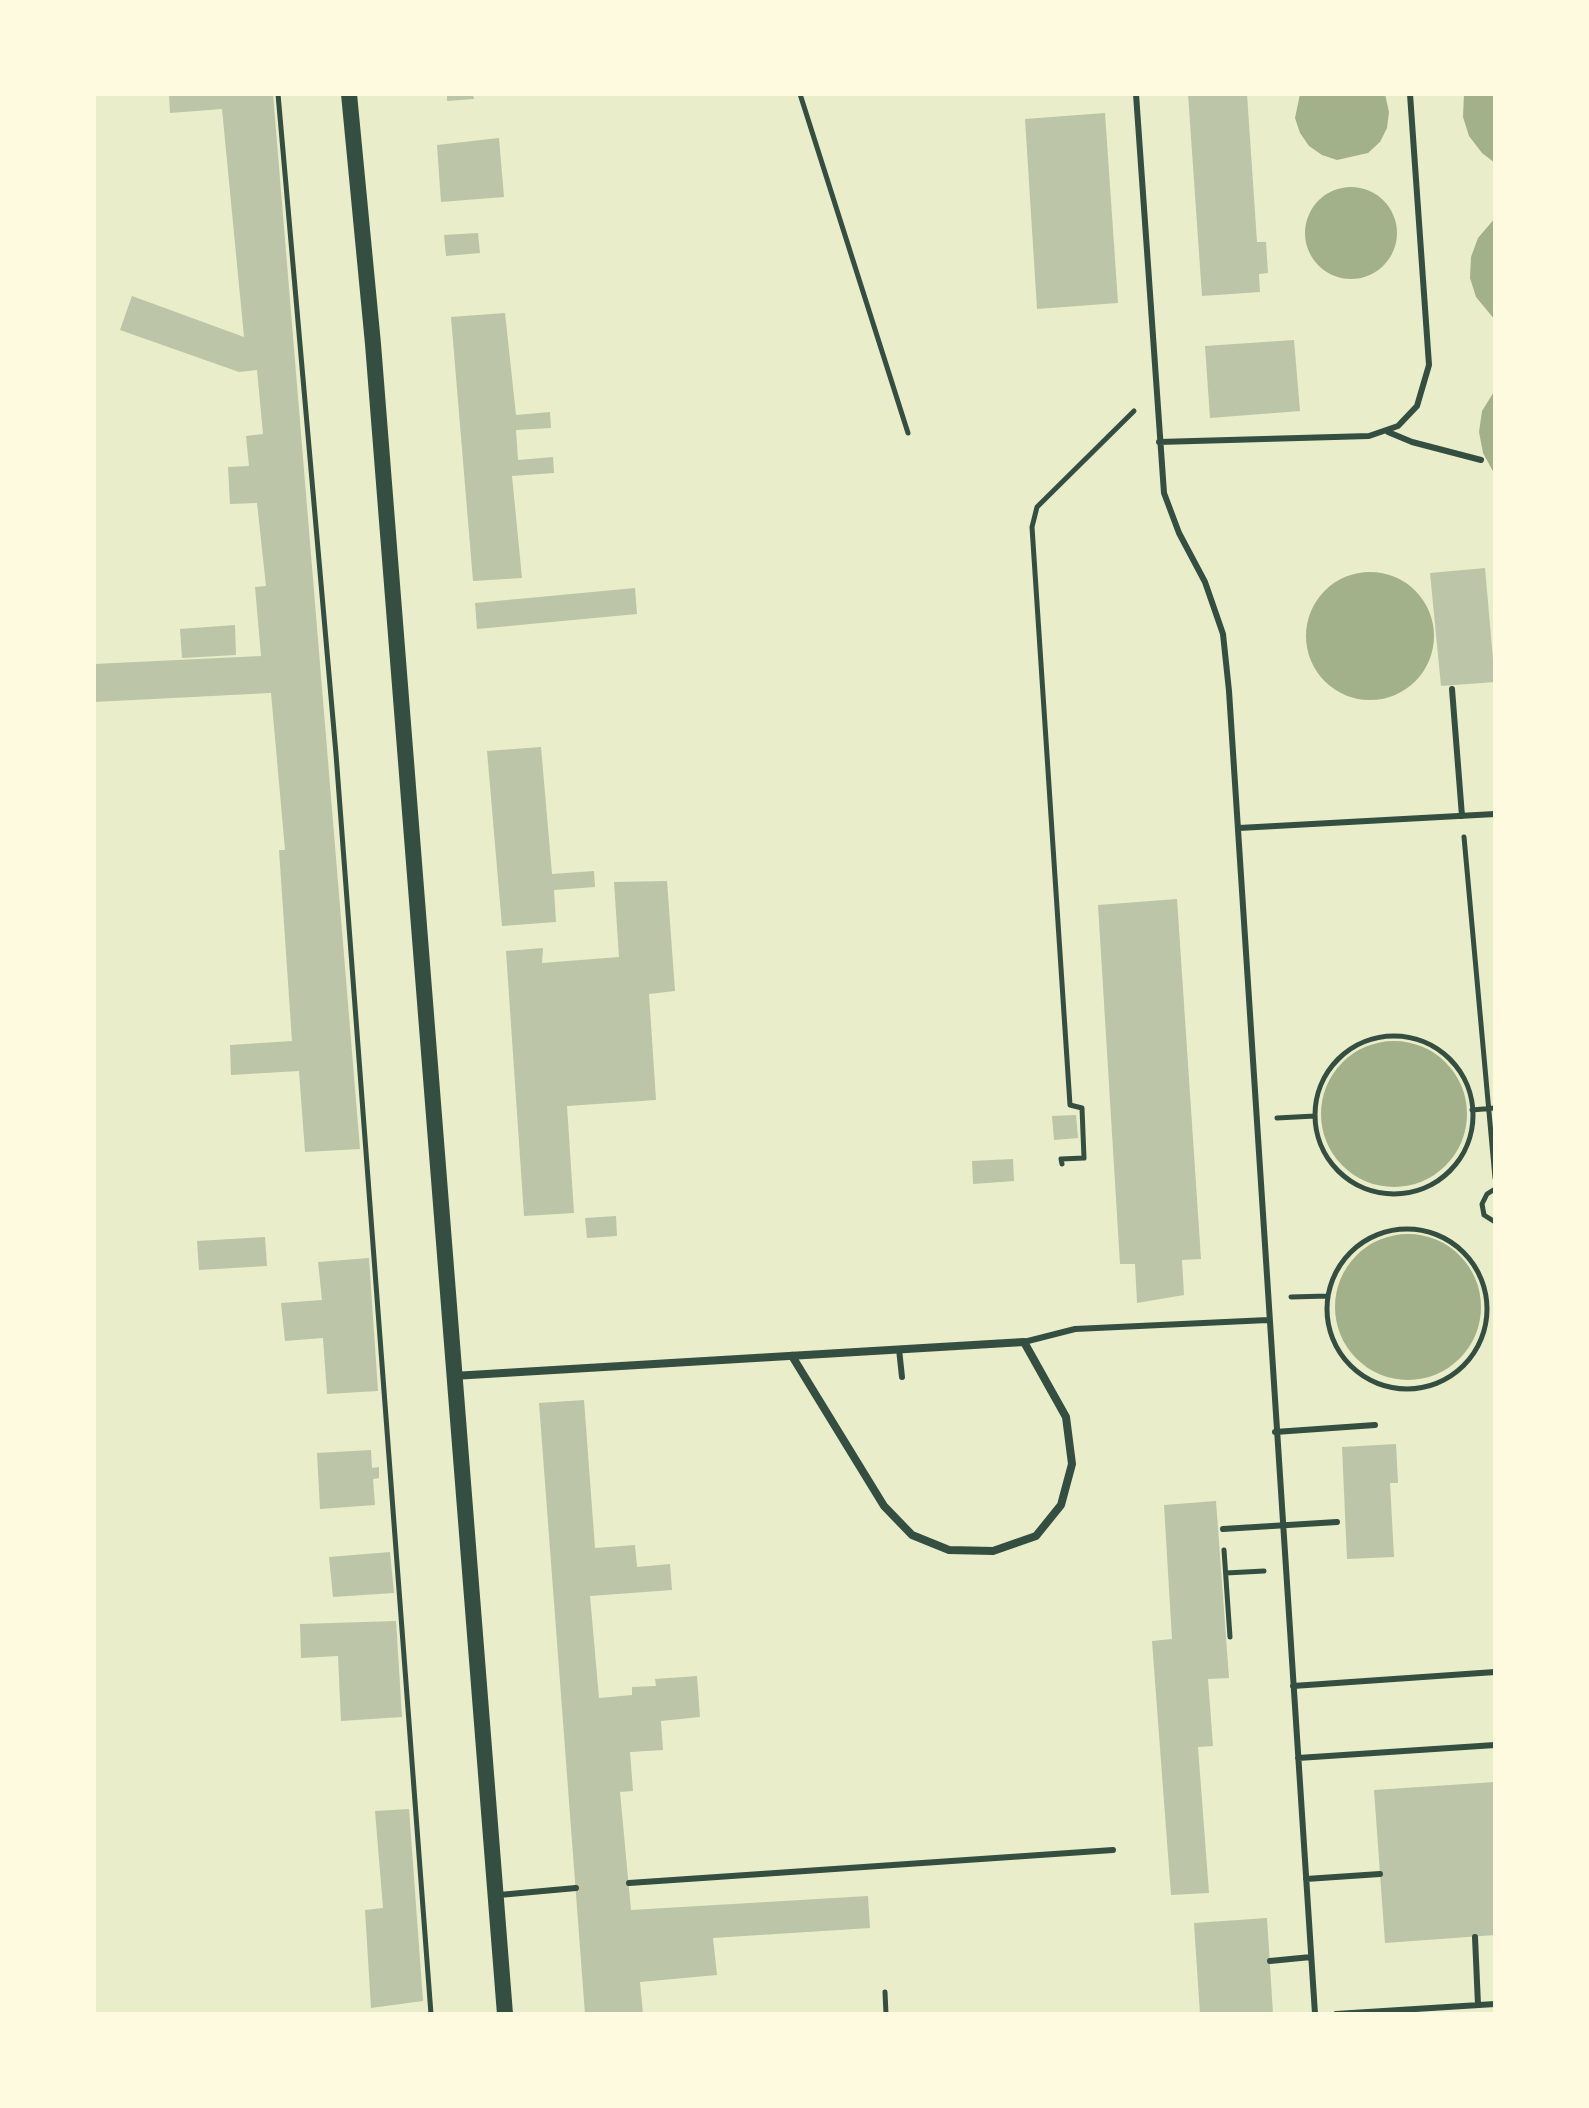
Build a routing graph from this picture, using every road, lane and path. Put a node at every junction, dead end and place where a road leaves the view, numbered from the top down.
1 (278, 94) edge
2 (349, 94) edge
3 (800, 94) edge
4 (1136, 94) edge
5 (1410, 94) edge
6 (1155, 391) junction
7 (1388, 432) junction
8 (908, 433) dead end
9 (1159, 442) junction
10 (1481, 460) dead end
11 (1452, 689) dead end
12 (1495, 814) edge
13 (1462, 816) junction
14 (1239, 828) junction
15 (1492, 1108) edge
16 (1472, 1110) junction
17 (1315, 1116) junction
18 (1256, 1119) junction
19 (1062, 1164) dead end
20 (1495, 1178) edge
21 (1495, 1189) edge
22 (1495, 1222) edge
23 (1327, 1296) junction
24 (1266, 1298) junction
25 (1495, 1303) edge
26 (1487, 1304) junction
27 (1268, 1320) junction
28 (1024, 1342) junction
29 (899, 1349) junction
30 (792, 1356) junction
31 (453, 1376) junction
32 (902, 1377) dead end
33 (1375, 1425) dead end
34 (1275, 1432) junction
35 (1337, 1522) dead end
36 (1282, 1525) junction
37 (1223, 1529) joint
38 (1285, 1569) junction
39 (1225, 1573) junction
40 (1230, 1637) dead end
41 (1495, 1672) edge
42 (1293, 1686) junction
43 (1495, 1745) edge
44 (1298, 1758) junction
45 (1113, 1850) dead end
46 (1380, 1874) dead end
47 (1306, 1879) junction
48 (629, 1883) dead end
49 (576, 1888) dead end
50 (495, 1896) junction
51 (1475, 1937) dead end
52 (1311, 1957) junction
53 (1270, 1961) dead end
54 (885, 1992) dead end
55 (1495, 2004) edge
56 (1478, 2005) junction
57 (431, 2014) edge
58 (505, 2014) edge
59 (886, 2014) edge
60 (1315, 2014) edge
61 (1336, 2014) edge

1 - 57 path
2 - 31 main road
3 - 8 path
4 - 6 lane
5 - 7 lane
6 - 9 lane
6 - 19 path
7 - 9 lane
7 - 10 lane
9 - 14 lane
11 - 13 lane
12 - 13 lane
13 - 14 lane
13 - 15 path
14 - 18 lane
15 - 16 path
15 - 20 path
16 - 17 path
16 - 17 path
17 - 18 path
18 - 24 lane
21 - 22 path
23 - 24 path
23 - 26 path
23 - 26 path
24 - 27 lane
25 - 26 path
27 - 28 lane
27 - 34 lane
28 - 29 street
28 - 30 street
29 - 30 street
29 - 32 lane
30 - 31 street
31 - 50 main road
33 - 34 lane
34 - 36 lane
35 - 36 lane
36 - 37 lane
36 - 38 lane
37 - 39 path
38 - 39 path
38 - 42 lane
39 - 40 path
41 - 42 lane
42 - 44 lane
43 - 44 lane
44 - 47 lane
45 - 48 lane
46 - 47 lane
47 - 52 lane
49 - 50 lane
50 - 58 main road
51 - 56 lane
52 - 53 lane
52 - 60 lane
54 - 59 path
55 - 56 lane
56 - 61 lane

